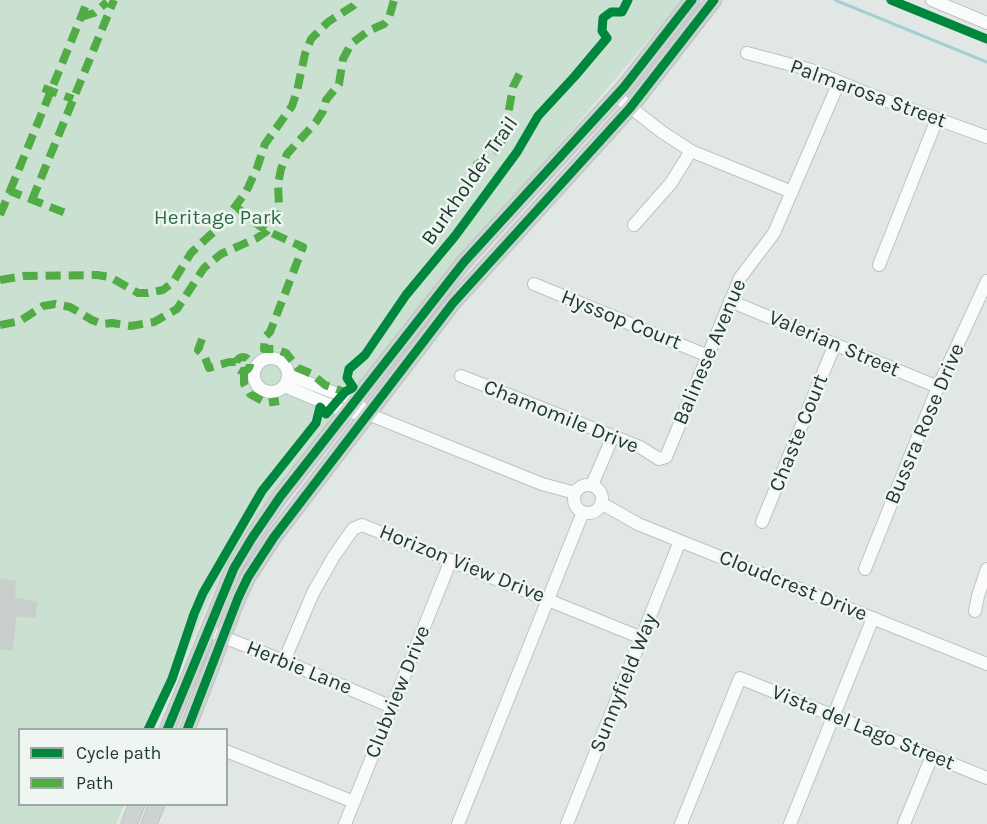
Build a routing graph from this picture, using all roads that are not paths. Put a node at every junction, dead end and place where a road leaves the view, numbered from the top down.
1 (692, 0) edge
2 (714, 0) edge
3 (932, 0) edge
4 (987, 23) edge
5 (747, 53) dead end
6 (839, 82) junction
7 (616, 96) junction
8 (630, 108) junction
9 (937, 119) junction
10 (987, 137) edge
11 (691, 151) junction
12 (792, 192) junction
13 (634, 225) dead end
14 (879, 265) dead end
15 (987, 281) edge
16 (534, 284) dead end
17 (730, 301) junction
18 (835, 344) junction
19 (708, 356) junction
20 (461, 376) dead end
21 (286, 380) dead end
22 (938, 387) junction
23 (352, 406) junction
24 (368, 414) junction
25 (612, 436) junction
26 (659, 459) joint
27 (592, 486) junction
28 (575, 493) junction
29 (601, 503) junction
30 (583, 512) junction
31 (762, 522) dead end
32 (680, 541) junction
33 (451, 560) junction
34 (866, 569) dead end
35 (987, 569) edge
36 (547, 598) junction
37 (975, 611) dead end
38 (873, 618) junction
39 (206, 631) junction
40 (222, 637) junction
41 (642, 638) junction
42 (284, 661) junction
43 (987, 664) edge
44 (392, 707) junction
45 (834, 716) junction
46 (167, 728) edge
47 (187, 728) edge
48 (228, 752) edge
49 (932, 756) junction
50 (987, 778) edge
51 (354, 802) junction
52 (136, 806) edge
53 (156, 806) edge
54 (129, 824) edge
55 (149, 824) edge
56 (345, 824) edge
57 (458, 824) edge
58 (567, 824) edge
59 (681, 824) edge
60 (790, 824) edge
61 (904, 824) edge

1 - 7 main road
2 - 8 main road
3 - 4 street
5 - 6 street, Palmarosa Street
6 - 9 street, Palmarosa Street
6 - 12 street, Balinese Avenue
7 - 8 street
7 - 23 main road
8 - 11 street
8 - 24 main road
9 - 10 street, Palmarosa Street
9 - 14 street
11 - 12 street
11 - 13 street
12 - 17 street, Balinese Avenue
15 - 22 street, Bussra Rose Drive
16 - 19 street, Hyssop Court
17 - 18 street, Valerian Street
17 - 19 street, Balinese Avenue
18 - 22 street, Valerian Street
18 - 31 street, Chaste Court
19 - 26 street, Balinese Avenue
20 - 25 street, Chamomile Drive
21 - 23 street
22 - 34 street, Bussra Rose Drive
23 - 24 street
23 - 39 main road
24 - 28 street
24 - 40 main road
25 - 26 street, Chamomile Drive
25 - 27 street
27 - 28 street
27 - 29 street
28 - 30 street
29 - 30 street
29 - 32 street, Cloudcrest Drive
30 - 36 street
32 - 38 street, Cloudcrest Drive
32 - 41 street, Sunnyfield Way
33 - 36 street, Horizon View Drive
33 - 42 street, Horizon View Drive
33 - 44 street, Clubview Drive
35 - 37 street
36 - 41 street, Horizon View Drive
36 - 57 street
38 - 43 street, Cloudcrest Drive
38 - 45 street
39 - 40 street, Herbie Lane
39 - 46 main road
40 - 42 street, Herbie Lane
40 - 47 main road
41 - 58 street, Sunnyfield Way
42 - 44 street, Herbie Lane
44 - 51 street, Clubview Drive
45 - 49 street, Vista del Lago Street
45 - 59 street, Vista del Lago Street
45 - 60 street
48 - 51 street
49 - 50 street, Vista del Lago Street
49 - 61 street
51 - 56 street, Clubview Drive
52 - 54 main road
53 - 55 main road

